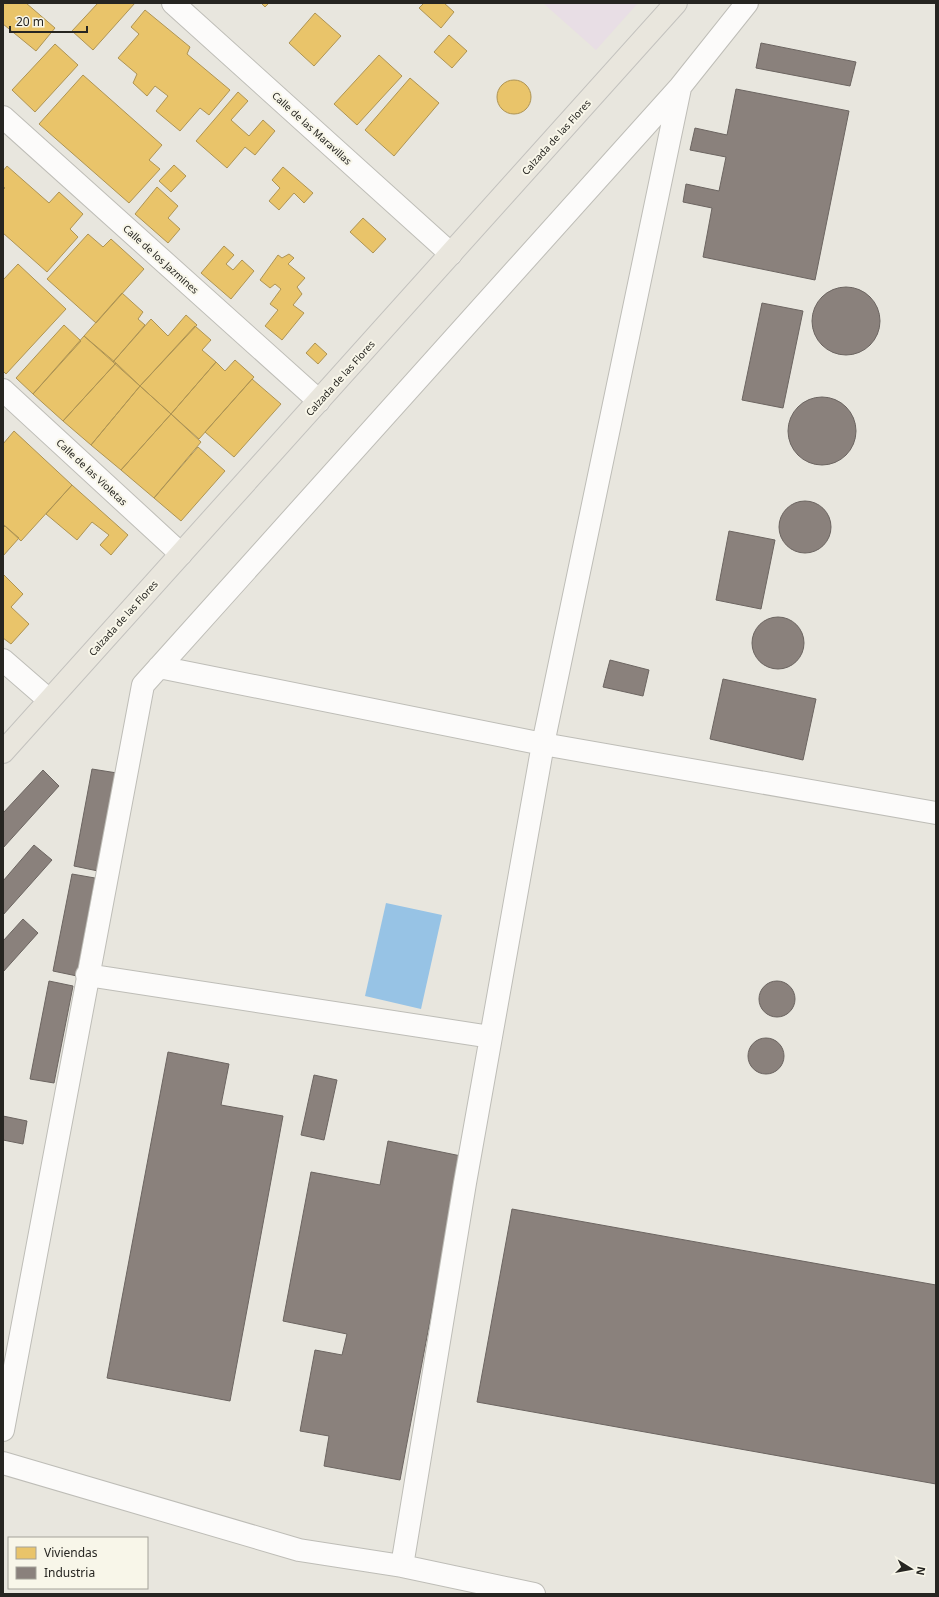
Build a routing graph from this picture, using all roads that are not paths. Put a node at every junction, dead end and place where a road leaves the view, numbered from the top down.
1 (173, 3) edge
2 (676, 3) edge
3 (747, 3) edge
4 (680, 87) junction
5 (3, 117) edge
6 (451, 254) junction
7 (3, 390) edge
8 (319, 401) junction
9 (180, 554) junction
10 (3, 660) edge
11 (159, 667) junction
12 (50, 700) junction
13 (543, 744) junction
14 (3, 752) edge
15 (936, 813) edge
16 (87, 975) junction
17 (491, 1037) junction
18 (3, 1430) edge
19 (3, 1463) edge
20 (402, 1566) junction
21 (534, 1594) edge

1 - 6 street, Calle de las Maravillas
2 - 6 main road, Calzada de las Flores
3 - 4 street
4 - 11 street
4 - 13 street
5 - 8 street, Calle de los Jazmines
6 - 8 main road, Calzada de las Flores
7 - 9 street, Calle de las Violetas
8 - 9 main road, Calzada de las Flores
9 - 12 main road, Calzada de las Flores
10 - 12 street
11 - 13 street
11 - 16 street
12 - 14 main road, Calzada de las Flores
13 - 15 street
13 - 17 street
16 - 17 street
16 - 18 street
17 - 20 street
19 - 20 street
20 - 21 street

